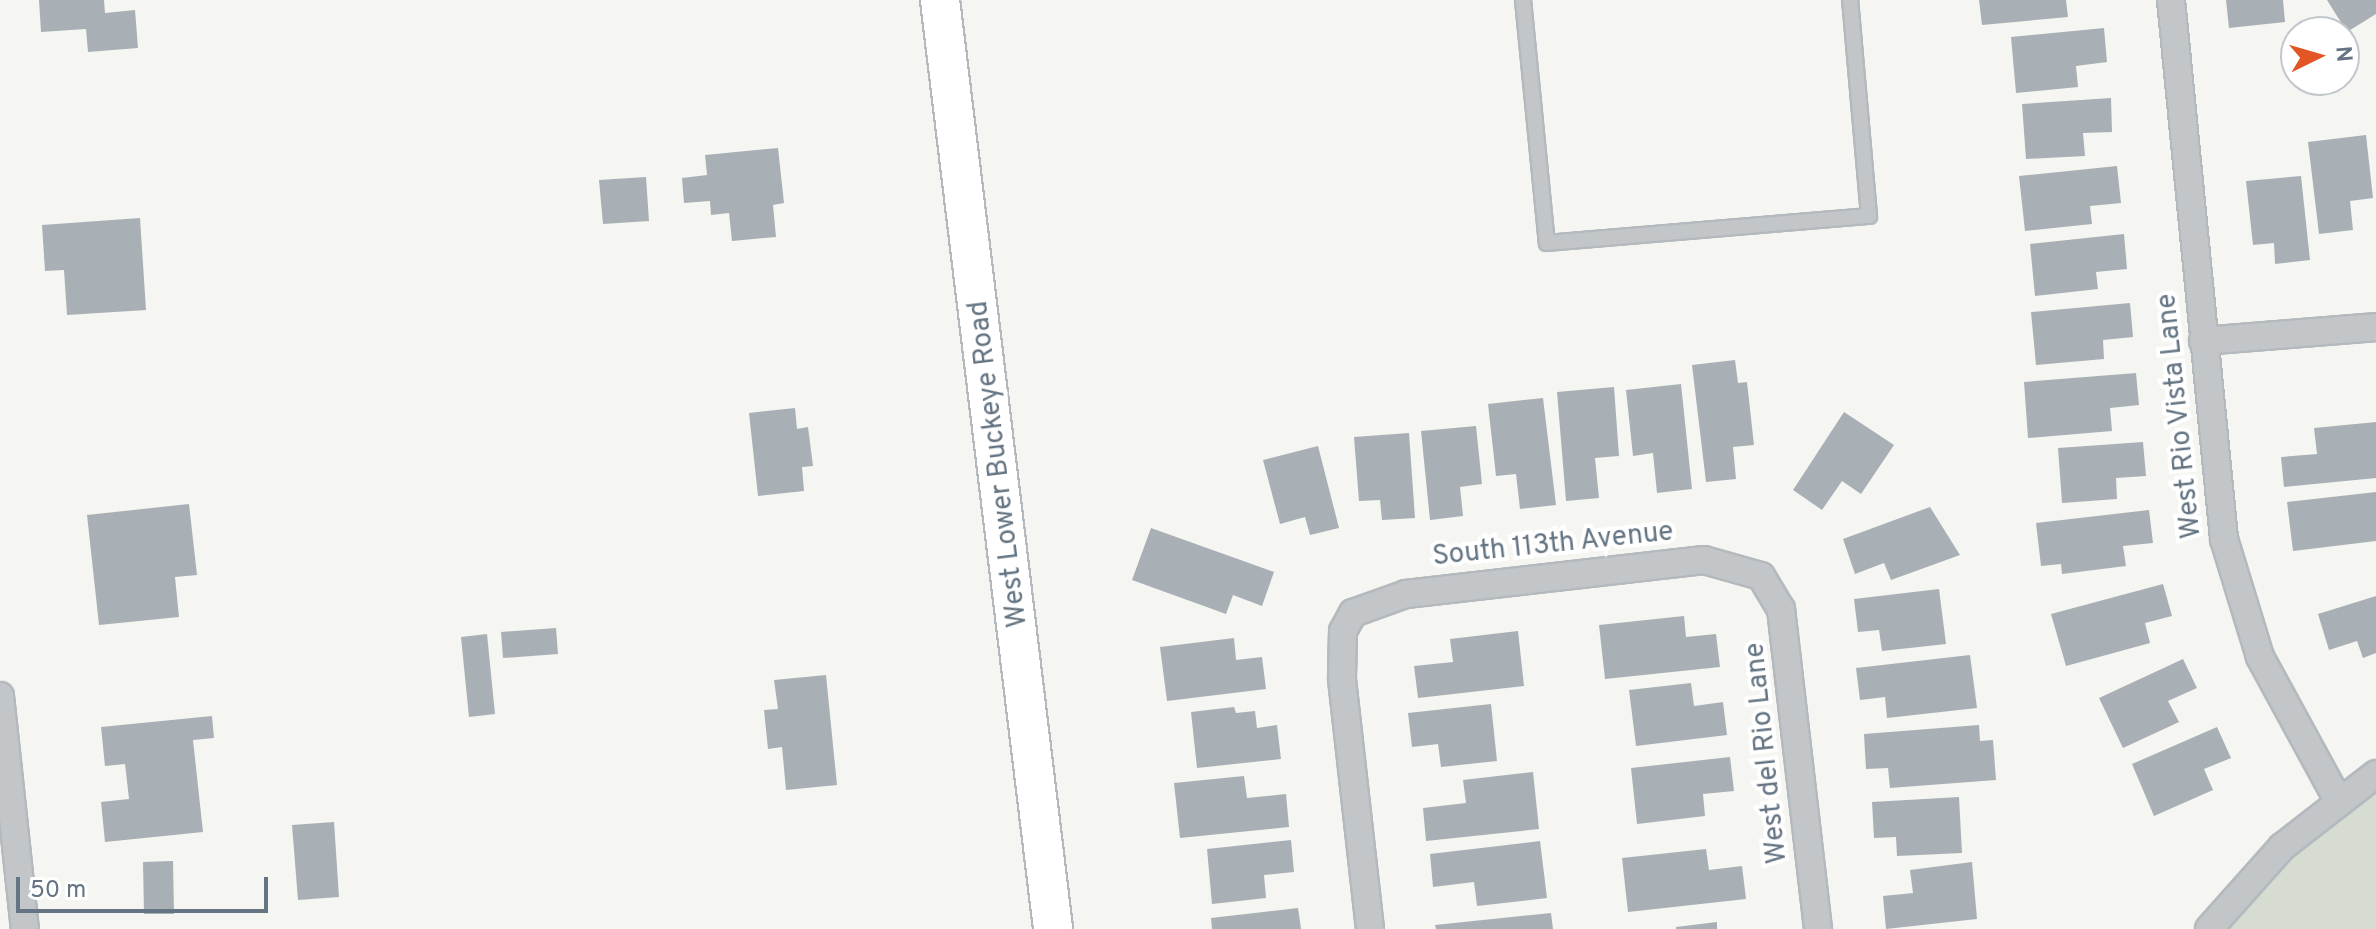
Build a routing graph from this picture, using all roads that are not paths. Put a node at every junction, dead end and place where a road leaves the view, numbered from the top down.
1 (940, 0) edge
2 (1523, 0) edge
3 (1850, 0) edge
4 (2171, 0) edge
5 (2376, 327) edge
6 (2203, 341) junction
7 (1761, 576) joint
8 (0, 696) edge
9 (2376, 774) edge
10 (2338, 800) junction
11 (25, 929) edge
12 (1053, 929) edge
13 (1370, 929) edge
14 (1818, 929) edge
15 (2209, 929) edge

1 - 12 main road, West Lower Buckeye Road
2 - 3 lane
4 - 6 street, West Rio Vista Lane
5 - 6 street
6 - 10 street, West Rio Vista Lane
7 - 13 street, South 113th Avenue
7 - 14 street, West del Rio Lane
8 - 11 street
9 - 10 street
10 - 15 street

